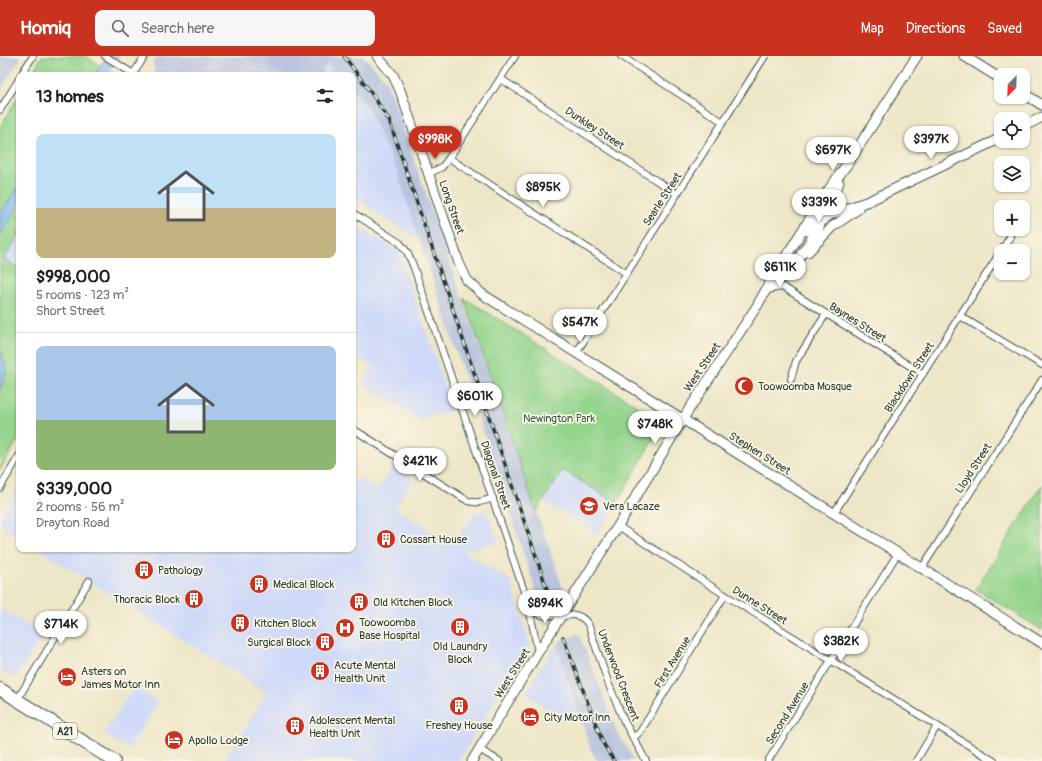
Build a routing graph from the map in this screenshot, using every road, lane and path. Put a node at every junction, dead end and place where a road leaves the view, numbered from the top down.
1 (33, 56) edge
2 (105, 56) edge
3 (145, 56) edge
4 (377, 56) edge
5 (516, 56) edge
6 (621, 56) edge
7 (765, 56) edge
8 (917, 56) edge
9 (964, 56) edge
10 (23, 72) edge
11 (131, 72) edge
12 (135, 72) edge
13 (994, 75) edge
14 (501, 79) junction
15 (16, 84) edge
16 (1030, 97) edge
17 (1042, 105) edge
18 (0, 110) edge
19 (1042, 117) edge
20 (723, 122) junction
21 (1030, 123) edge
22 (994, 141) edge
23 (449, 158) junction
24 (848, 163) junction
25 (428, 174) junction
26 (677, 194) junction
27 (870, 201) junction
28 (356, 215) edge
29 (822, 220) junction
30 (796, 261) junction
31 (994, 262) edge
32 (776, 272) junction
33 (786, 272) junction
34 (626, 273) junction
35 (467, 280) joint
36 (783, 287) junction
37 (767, 291) junction
38 (826, 314) junction
39 (960, 316) junction
40 (576, 352) junction
41 (1042, 365) edge
42 (923, 374) junction
43 (791, 379) dead end
44 (1042, 380) edge
45 (683, 419) junction
46 (356, 431) edge
47 (16, 461) edge
48 (0, 488) edge
49 (493, 498) junction
50 (834, 513) junction
51 (618, 526) junction
52 (898, 553) junction
53 (922, 568) junction
54 (89, 581) dead end
55 (725, 595) junction
56 (528, 603) junction
57 (566, 608) junction
58 (561, 617) junction
59 (1042, 643) edge
60 (538, 653) junction
61 (831, 660) junction
62 (0, 689) edge
63 (17, 700) junction
64 (938, 726) junction
65 (633, 738) junction
66 (480, 749) junction
67 (114, 761) edge
68 (472, 761) edge
69 (499, 761) edge
70 (646, 761) edge
71 (768, 761) edge
72 (916, 761) edge
73 (994, 761) edge

1 - 10 street
2 - 11 street
3 - 12 street
4 - 25 main road, Long Street
5 - 14 street
6 - 20 street
7 - 20 street, Searle Street
8 - 24 main road
9 - 13 main road
14 - 23 street
14 - 26 street, Dunkley Street
15 - 18 street
16 - 17 main road
19 - 21 main road
20 - 26 street, Searle Street
22 - 27 main road
23 - 25 street
23 - 34 street
24 - 29 main road
24 - 32 main road
25 - 35 main road, Long Street
26 - 34 street, Searle Street
27 - 29 main road
27 - 30 main road
28 - 49 street, Diagonal Street
29 - 30 main road
29 - 32 main road
30 - 33 main road
31 - 39 street, Blackdown Street
32 - 37 main road
33 - 36 street
33 - 37 main road
34 - 40 street, Searle Street
35 - 40 main road, Stephen Street
36 - 37 street
36 - 38 street, Baynes Street
37 - 45 main road, West Street
38 - 42 street, Baynes Street
38 - 43 street
39 - 41 street
39 - 42 street, Blackdown Street
40 - 45 main road, Stephen Street
42 - 50 street, Blackdown Street
44 - 53 street, Lloyd Street
45 - 50 main road, Stephen Street
45 - 51 main road, West Street
46 - 49 street
47 - 48 street
49 - 56 street, Diagonal Street
50 - 52 main road, Stephen Street
51 - 55 street, Dunne Street
51 - 57 main road, West Street
52 - 53 main road, Stephen Street
52 - 61 street, Second Avenue
53 - 59 main road, Stephen Street
54 - 63 street
55 - 61 street, Dunne Street
55 - 65 street, First Avenue
56 - 57 street
56 - 60 street, Diagonal Street
57 - 58 main road, West Street
58 - 60 main road, West Street
58 - 65 street, Underwood Crescent
60 - 66 main road, West Street
61 - 64 street, Dunne Street
61 - 71 street, Second Avenue
62 - 63 highway, A21
63 - 67 highway, A21
64 - 72 street
64 - 73 street, Dunne Street
65 - 70 street, Underwood Crescent
66 - 68 main road, West Street
66 - 69 street

